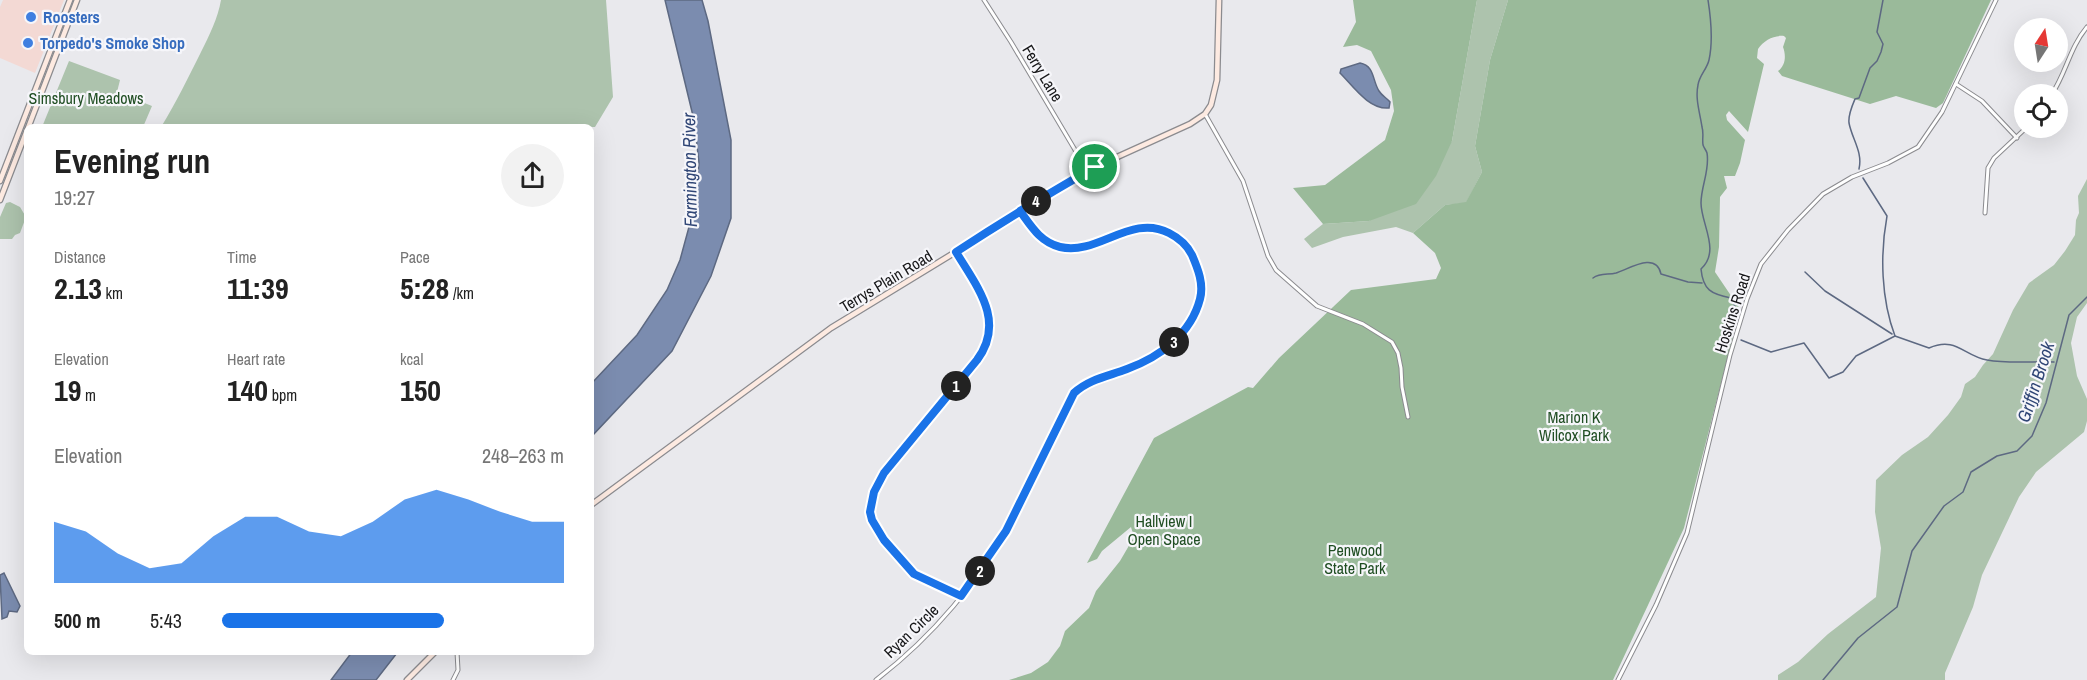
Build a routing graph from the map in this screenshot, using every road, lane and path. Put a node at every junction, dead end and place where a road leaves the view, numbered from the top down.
1 (70, 0) edge
2 (77, 0) edge
3 (984, 0) edge
4 (1219, 0) edge
5 (1996, 0) edge
6 (2087, 27) edge
7 (41, 76) junction
8 (47, 78) junction
9 (1956, 84) junction
10 (2057, 84) edge
11 (1205, 114) junction
12 (29, 124) edge
13 (2014, 135) edge
14 (24, 137) edge
15 (2017, 138) edge
16 (1081, 160) junction
17 (1095, 167) junction
18 (3, 172) junction
19 (9, 175) junction
20 (1081, 175) junction
21 (0, 181) edge
22 (0, 200) edge
23 (1020, 211) junction
24 (1985, 213) dead end
25 (956, 252) junction
26 (1408, 417) dead end
27 (594, 503) edge
28 (961, 596) junction
29 (432, 655) edge
30 (458, 655) edge
31 (407, 680) edge
32 (453, 680) edge
33 (876, 680) edge
34 (1618, 680) edge

1 - 7 street
2 - 8 street
3 - 16 street, Ferry Lane
4 - 11 street
5 - 9 street, Hoskins Road
6 - 10 street
7 - 8 street
7 - 18 street
8 - 12 street
9 - 13 street
9 - 34 street, Hoskins Road
11 - 17 street, Terrys Plain Road
11 - 26 street
14 - 19 street
15 - 24 street
16 - 17 street
16 - 20 street
17 - 20 street, Terrys Plain Road
18 - 19 street
18 - 21 street
19 - 22 street
20 - 23 street, Terrys Plain Road
23 - 25 street, Terrys Plain Road
23 - 28 street, Ryan Circle
25 - 27 street, Terrys Plain Road
25 - 28 street
28 - 33 street, Ryan Circle
29 - 31 street
30 - 32 street

